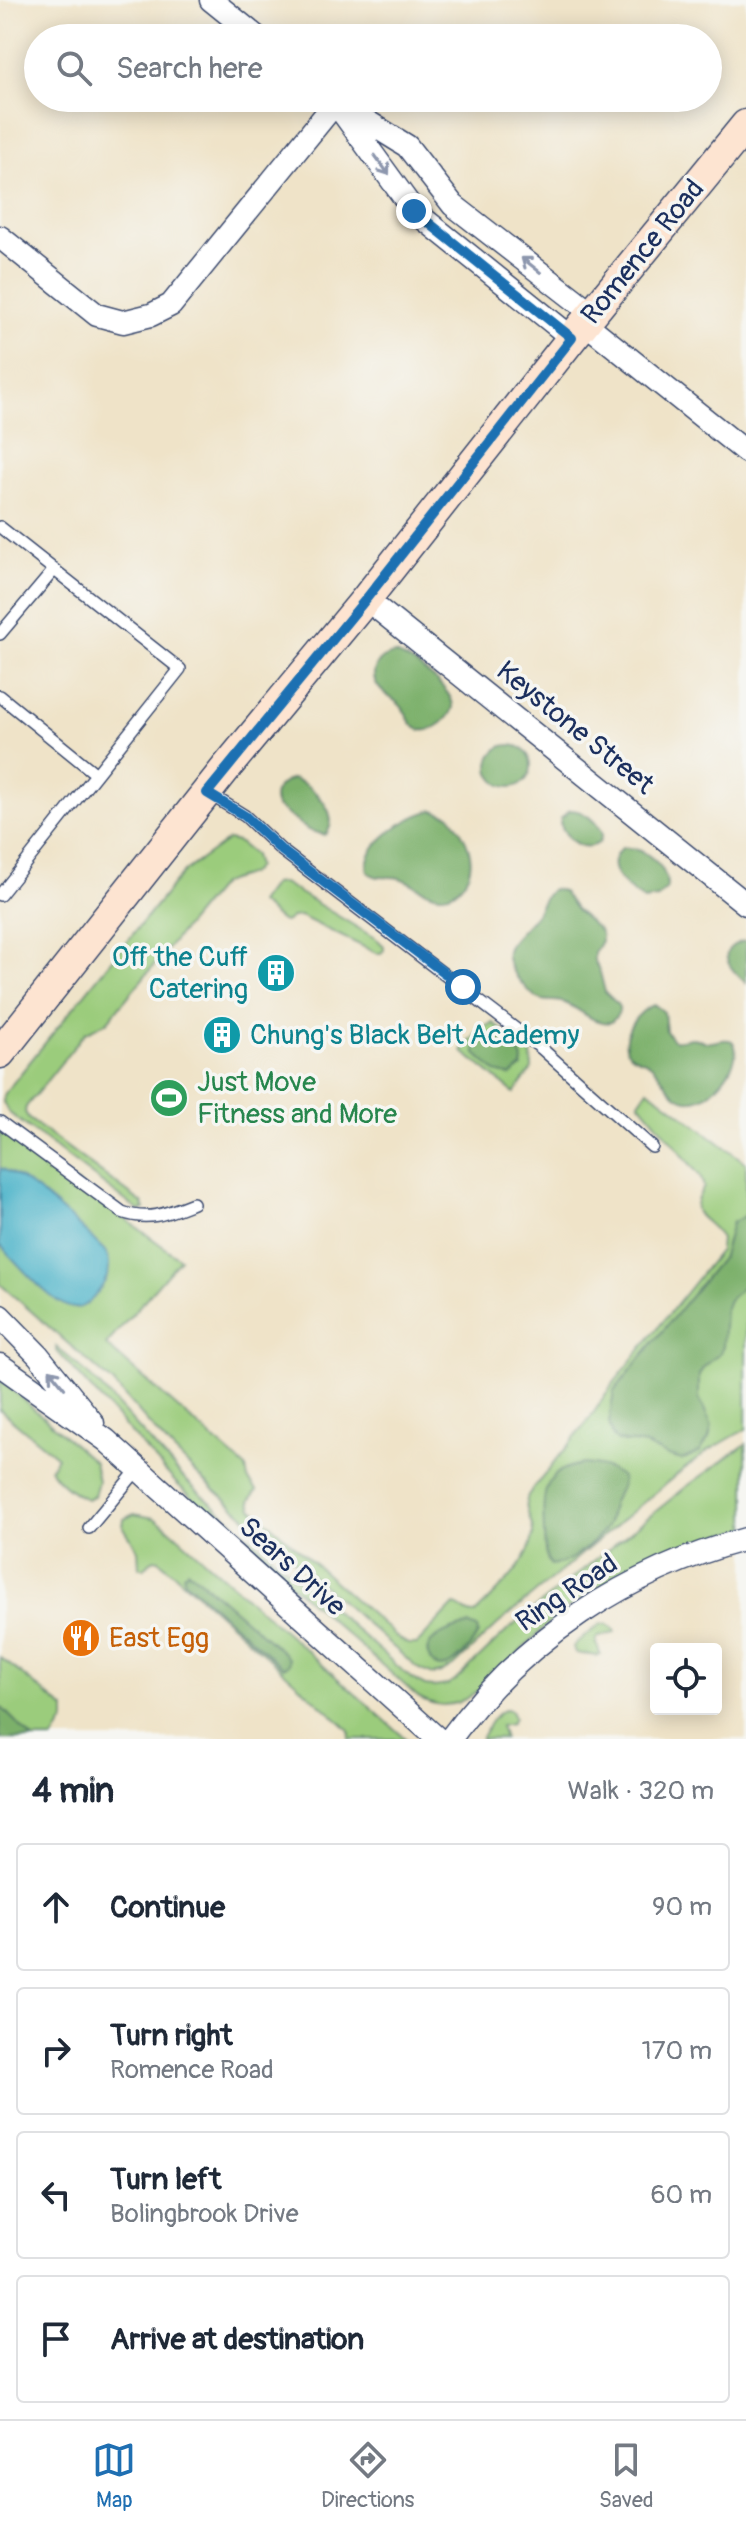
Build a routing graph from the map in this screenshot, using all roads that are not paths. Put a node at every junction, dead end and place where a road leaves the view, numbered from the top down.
1 (211, 0) edge
2 (241, 24) edge
3 (324, 112) edge
4 (343, 112) edge
5 (353, 112) edge
6 (746, 125) edge
7 (0, 237) edge
8 (583, 325) junction
9 (746, 452) edge
10 (0, 527) edge
11 (54, 570) junction
12 (366, 599) junction
13 (0, 634) edge
14 (0, 696) edge
15 (96, 774) junction
16 (207, 793) junction
17 (0, 895) edge
18 (746, 904) edge
19 (0, 1053) edge
20 (0, 1122) edge
21 (652, 1147) dead end
22 (193, 1203) dead end
23 (0, 1316) edge
24 (0, 1365) edge
25 (106, 1440) junction
26 (138, 1469) junction
27 (89, 1528) dead end
28 (746, 1539) edge
29 (438, 1739) edge
30 (450, 1739) edge

1 - 2 street
3 - 7 street
4 -> 8 street
8 -> 5 street
6 - 8 street, Romence Road
8 - 9 street
8 - 12 street, Romence Road
10 - 11 lane
11 - 13 lane
11 - 15 lane
12 - 16 street, Romence Road
12 - 18 street, Keystone Street
14 - 15 lane
15 - 17 lane
16 - 19 street, Romence Road
16 - 21 lane
20 - 22 lane
25 -> 23 street, Sears Drive
24 - 25 street, Sears Drive
25 - 26 street, Sears Drive
26 - 27 lane
26 - 29 street, Sears Drive
28 - 30 street, Ring Road

